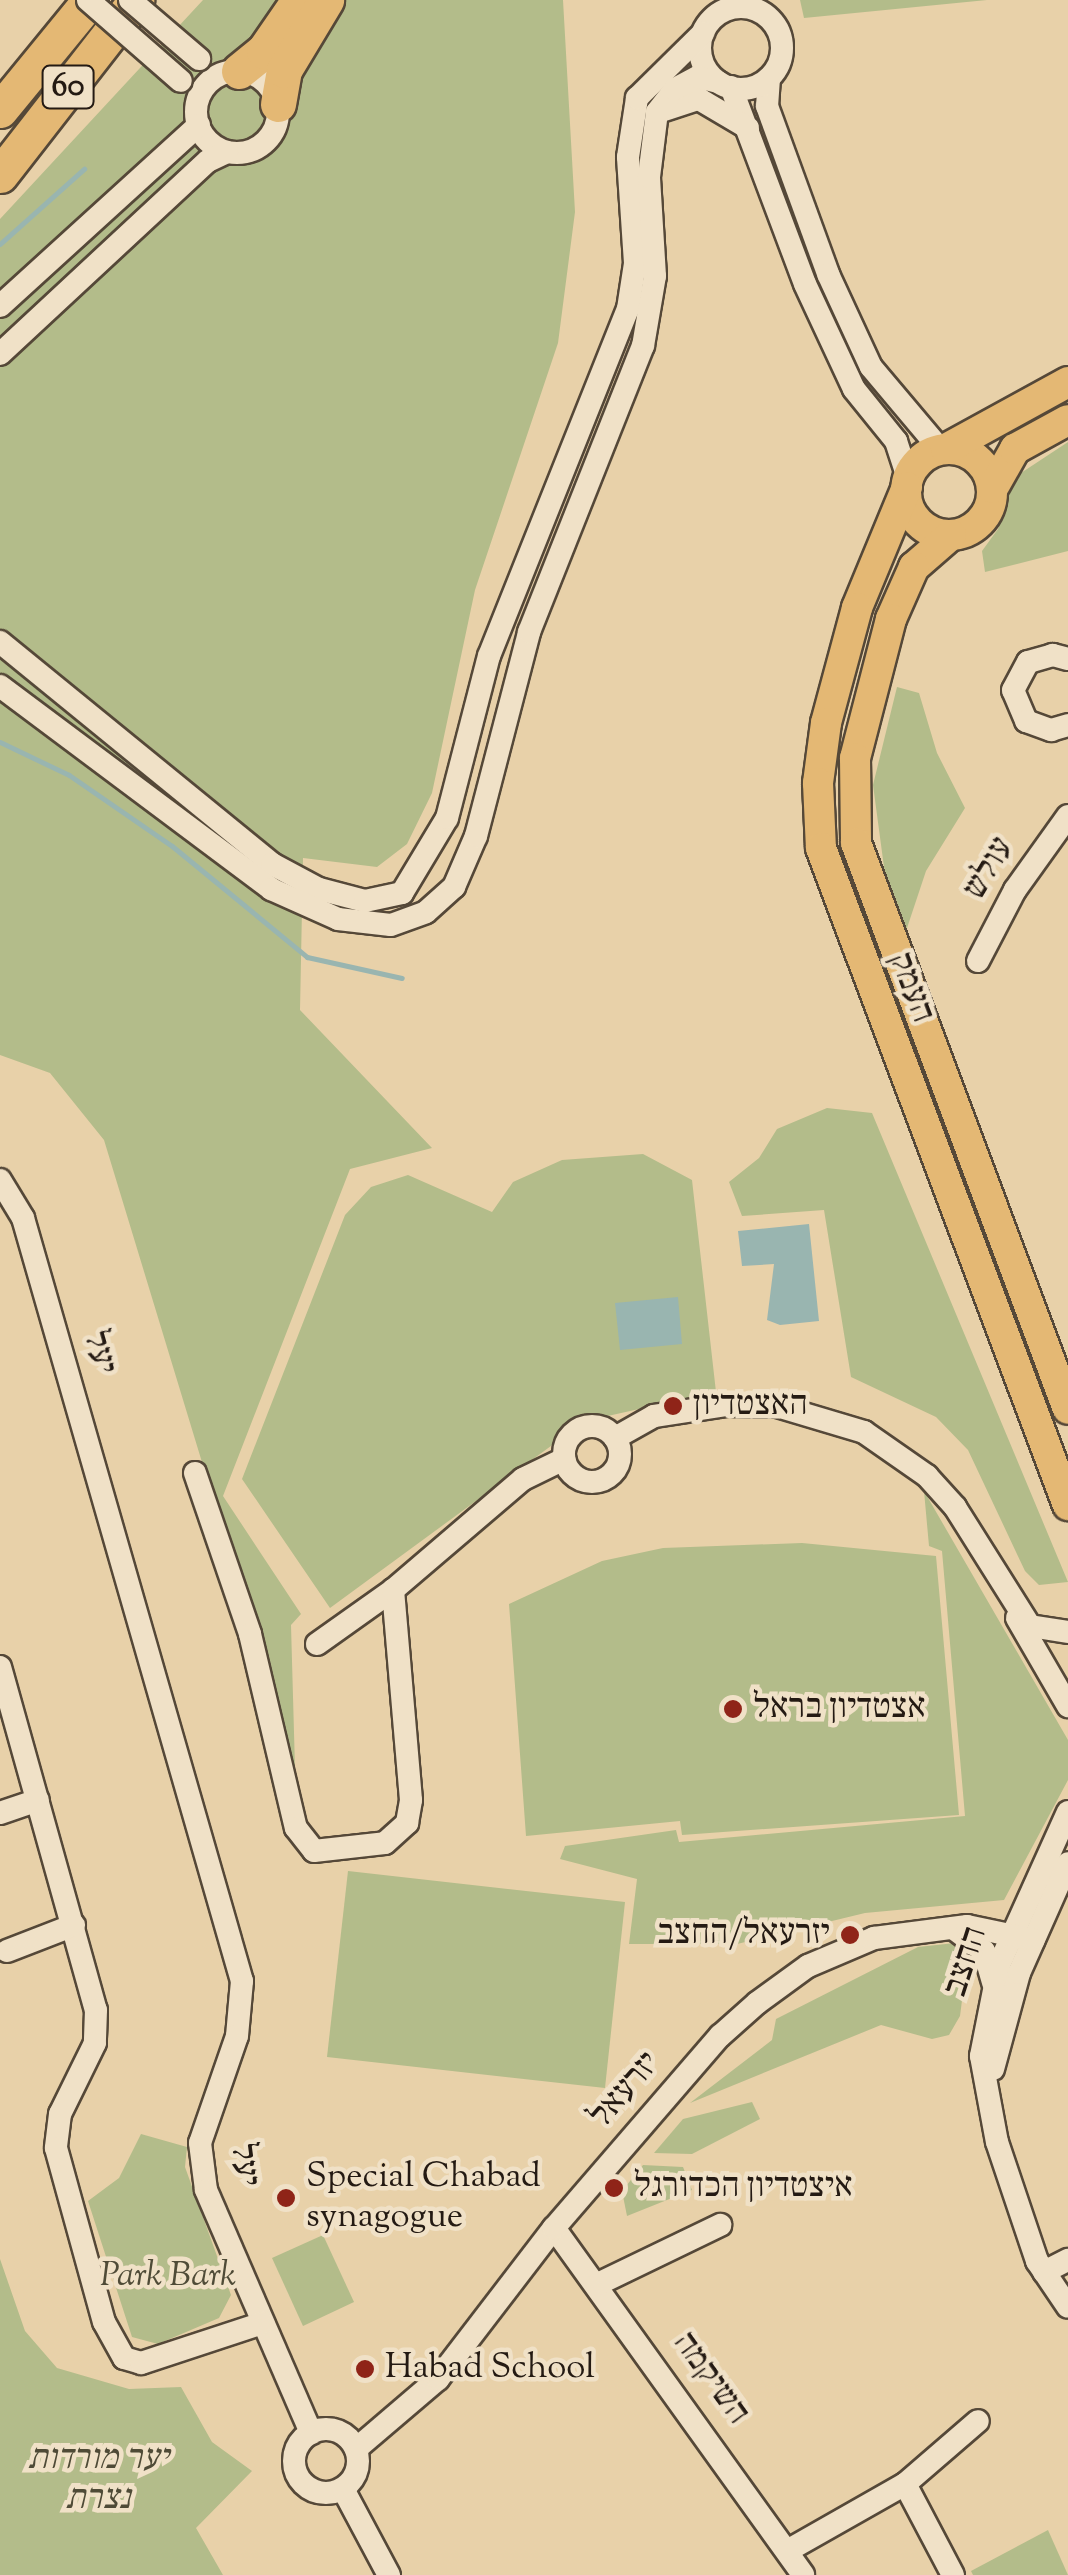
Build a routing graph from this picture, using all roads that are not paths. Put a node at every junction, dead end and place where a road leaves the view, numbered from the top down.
1 (89, 0) edge
2 (133, 0) edge
3 (299, 0) edge
4 (326, 0) edge
5 (751, 4) edge
6 (709, 18) edge
7 (233, 72) junction
8 (769, 78) junction
9 (724, 84) junction
10 (278, 104) junction
11 (0, 110) edge
12 (658, 112) junction
13 (198, 118) junction
14 (748, 128) junction
15 (227, 152) junction
16 (0, 175) edge
17 (0, 306) edge
18 (0, 354) edge
19 (1068, 382) edge
20 (1068, 420) edge
21 (943, 449) junction
22 (907, 482) junction
23 (993, 488) junction
24 (952, 535) junction
25 (0, 642) edge
26 (1068, 660) edge
27 (0, 686) edge
28 (1068, 725) edge
29 (1068, 816) edge
30 (978, 961) dead end
31 (0, 1180) edge
32 (1068, 1408) edge
33 (615, 1438) junction
34 (564, 1459) junction
35 (194, 1473) dead end
36 (1068, 1505) edge
37 (394, 1590) junction
38 (1007, 1597) junction
39 (1068, 1632) edge
40 (317, 1644) dead end
41 (0, 1668) edge
42 (1068, 1706) edge
43 (38, 1800) junction
44 (0, 1812) edge
45 (1068, 1812) edge
46 (1068, 1863) edge
47 (74, 1926) junction
48 (950, 1928) junction
49 (1024, 1936) junction
50 (7, 1951) dead end
51 (993, 1984) junction
52 (996, 2142) junction
53 (720, 2225) dead end
54 (554, 2228) junction
55 (1068, 2260) edge
56 (1044, 2272) junction
57 (598, 2284) junction
58 (1068, 2307) edge
59 (262, 2323) junction
60 (978, 2421) dead end
61 (311, 2433) junction
62 (356, 2449) junction
63 (905, 2484) junction
64 (343, 2489) junction
65 (787, 2551) junction
66 (389, 2575) edge
67 (803, 2575) edge
68 (954, 2575) edge

1 - 11 highway, 60
1 - 13 street, bridge
2 - 7 street, bridge
2 - 16 highway, 60
3 - 7 highway
4 - 10 highway
5 - 6 street
5 - 8 street
6 - 9 street
6 - 25 street
7 - 10 street
7 - 13 street
8 - 9 street
8 - 21 street
9 - 12 street
9 - 14 street
10 - 15 street
12 - 14 street
12 - 27 street
13 - 15 street
13 - 17 street
14 - 22 street
15 - 18 street
19 - 21 main road
20 - 23 main road
21 - 22 main road
21 - 23 main road
22 - 24 main road
22 - 36 main road, העמק
23 - 24 main road
24 - 32 main road, העמק
26 - 28 street
29 - 30 street, עולש
31 - 59 street, יעל
33 - 34 street
33 - 34 street
33 - 38 street
34 - 37 street
35 - 37 street
37 - 40 street
38 - 39 street
38 - 42 street
41 - 43 street
43 - 44 street
43 - 47 street
45 - 49 street, החצב
46 - 49 street, החצב
47 - 50 street
47 - 59 street
48 - 49 street, יזרעאל
48 - 51 street
48 - 54 street, יזרעאל
49 - 51 street, החצב
49 - 52 street, החצב
51 - 52 street, החצב
52 - 56 street, החצב
53 - 57 street
54 - 57 street, השיקמה
54 - 62 street, יזרעאל
55 - 56 street
56 - 58 street, החצב
57 - 65 street, השיקמה
59 - 61 street, יעל
60 - 63 street
61 - 62 street
61 - 64 street
62 - 64 street
63 - 65 street
63 - 68 street
64 - 66 street
65 - 67 street, השיקמה

